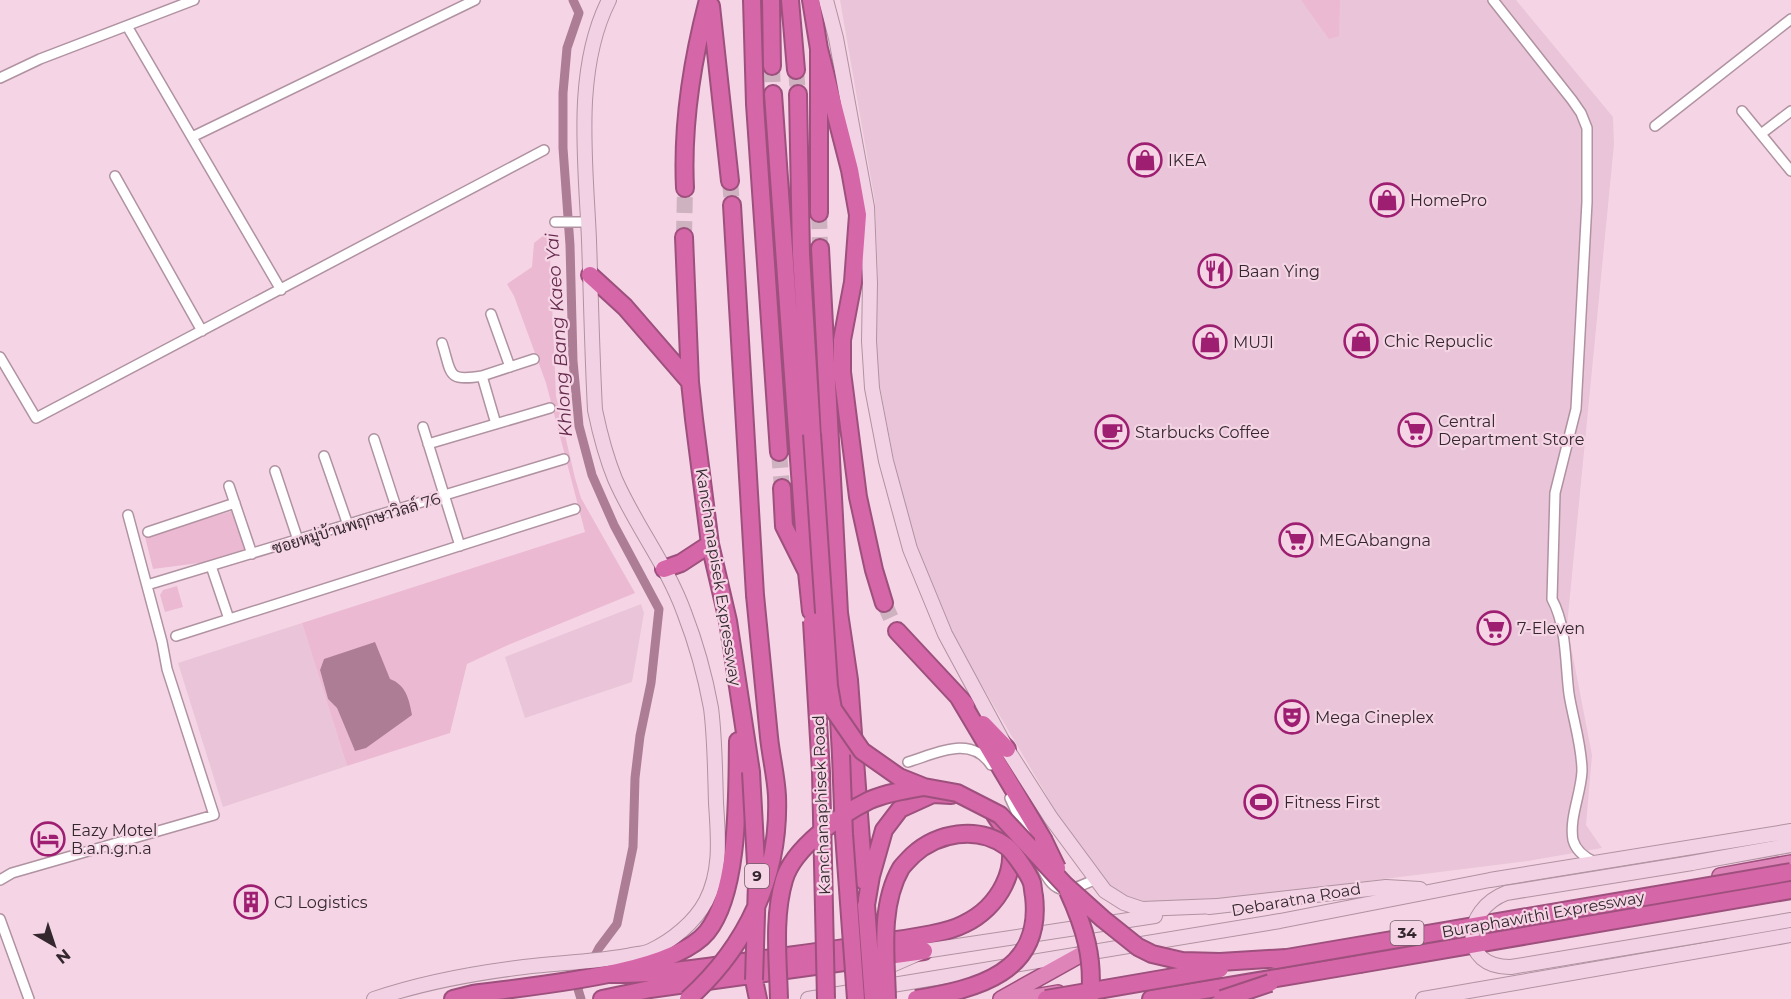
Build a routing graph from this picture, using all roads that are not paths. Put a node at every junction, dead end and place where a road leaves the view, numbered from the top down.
1 (194, 0) edge
2 (475, 0) edge
3 (609, 0) edge
4 (709, 0) edge
5 (752, 0) edge
6 (771, 0) edge
7 (790, 0) edge
8 (811, 0) edge
9 (826, 0) edge
10 (1493, 0) edge
11 (1791, 19) edge
12 (127, 26) junction
13 (819, 49) junction
14 (772, 66) tunnel mouth
15 (796, 70) tunnel mouth
16 (0, 78) edge
17 (773, 94) tunnel mouth
18 (798, 94) tunnel mouth
19 (1742, 111) dead end
20 (1791, 111) edge
21 (1655, 126) dead end
22 (1761, 134) junction
23 (192, 137) junction
24 (544, 150) dead end
25 (1791, 171) edge
26 (116, 176) dead end
27 (730, 181) tunnel mouth
28 (685, 188) tunnel mouth
29 (732, 206) tunnel mouth
30 (819, 213) tunnel mouth
31 (555, 222) dead end
32 (588, 222) junction
33 (684, 237) tunnel mouth
34 (820, 248) tunnel mouth
35 (590, 275) junction
36 (281, 290) junction
37 (491, 314) dead end
38 (202, 331) junction
39 (442, 343) dead end
40 (0, 357) edge
41 (534, 358) dead end
42 (510, 367) junction
43 (482, 376) junction
44 (690, 382) junction
45 (550, 408) dead end
46 (496, 424) junction
47 (423, 427) dead end
48 (374, 439) dead end
49 (428, 444) junction
50 (779, 452) tunnel mouth
51 (324, 456) dead end
52 (564, 459) dead end
53 (274, 471) dead end
54 (230, 486) dead end
55 (782, 488) tunnel mouth
56 (444, 496) junction
57 (235, 503) junction
58 (575, 509) dead end
59 (397, 510) junction
60 (128, 515) dead end
61 (348, 525) junction
62 (148, 532) dead end
63 (298, 540) junction
64 (710, 544) junction
65 (460, 546) junction
66 (252, 554) junction
67 (211, 566) junction
68 (664, 569) junction
69 (807, 572) junction
70 (147, 585) junction
71 (884, 603) tunnel mouth
72 (229, 620) junction
73 (897, 631) tunnel mouth
74 (176, 636) dead end
75 (738, 695) junction
76 (959, 698) junction
77 (1006, 749) junction
78 (848, 754) junction
79 (908, 762) dead end
80 (924, 787) junction
81 (1791, 831) edge
82 (1791, 845) edge
83 (1595, 862) junction
84 (1791, 863) edge
85 (1791, 872) edge
86 (1096, 879) junction
87 (0, 880) edge
88 (1791, 890) edge
89 (1440, 891) junction
90 (1791, 896) edge
91 (866, 905) junction
92 (1217, 906) junction
93 (0, 919) edge
94 (1791, 920) edge
95 (1791, 935) edge
96 (924, 951) junction
97 (1080, 955) junction
98 (1286, 958) junction
99 (610, 974) junction
100 (1290, 976) junction
101 (754, 980) junction
102 (818, 998) edge
103 (29, 999) edge
104 (374, 999) edge
105 (453, 999) edge
106 (602, 999) edge
107 (688, 999) edge
108 (752, 999) edge
109 (758, 999) edge
110 (779, 999) edge
111 (856, 999) edge
112 (873, 999) edge
113 (887, 999) edge
114 (916, 999) edge
115 (1001, 999) edge
116 (1023, 999) edge
117 (1046, 999) edge
118 (1090, 999) edge
119 (1151, 999) edge
120 (1199, 999) edge
121 (1222, 999) edge
122 (1423, 999) edge

1 - 12 street
2 - 23 street
3 - 32 main road
4 - 27 highway
4 - 28 highway
5 - 50 highway
6 - 14 highway
7 - 15 highway
8 - 13 highway
9 - 77 main road
10 - 83 street
11 - 21 street
12 - 16 street
12 - 23 street
13 - 30 highway
13 - 71 highway
17 - 69 highway
18 - 80 highway, bridge
19 - 22 street
20 - 22 street
22 - 25 street
23 - 36 street
24 - 36 street
26 - 38 street
29 - 107 highway, bridge
31 - 32 street
32 - 35 main road
33 - 44 highway, Kanchanapisek Expressway
34 - 78 highway
35 - 44 highway
35 - 68 main road
36 - 38 street
37 - 42 street
38 - 40 street
39 - 43 street
41 - 42 street
42 - 43 street
43 - 46 street
44 - 64 highway, Kanchanapisek Expressway
45 - 46 street
46 - 49 street
47 - 49 street
48 - 59 street
49 - 56 street
51 - 61 street
52 - 56 street, ซอยหมู่บ้านพฤกษาวิลล์ 76
53 - 63 street
54 - 57 street
55 - 69 highway
56 - 59 street, ซอยหมู่บ้านพฤกษาวิลล์ 76
56 - 65 street
57 - 62 street
57 - 66 street
58 - 65 street
59 - 61 street, ซอยหมู่บ้านพฤกษาวิลล์ 76
60 - 70 street
61 - 63 street, ซอยหมู่บ้านพฤกษาวิลล์ 76
63 - 66 street, ซอยหมู่บ้านพฤกษาวิลล์ 76
64 - 68 highway
64 - 75 highway, Kanchanapisek Expressway
65 - 72 street
66 - 67 street, ซอยหมู่บ้านพฤกษาวิลล์ 76
67 - 70 street, ซอยหมู่บ้านพฤกษาวิลล์ 76
67 - 72 street
68 - 104 main road
69 - 102 highway, Kanchanaphisek Road, bridge
70 - 87 street
72 - 74 street
73 - 76 highway
75 - 99 highway
75 - 101 highway, Kanchanapisek Expressway / 9, bridge
76 - 77 highway
76 - 118 highway, bridge
77 - 86 main road
78 - 91 highway
78 - 111 highway, bridge
79 - 86 street
80 - 98 highway, bridge
80 - 110 highway, bridge
81 - 83 main road, Debaratna Road / 34
82 - 94 main road, bridge
83 - 89 main road, Debaratna Road / 34
84 - 116 highway, 34
85 - 98 highway, Buraphawithi Expressway, bridge
86 - 92 main road
88 - 100 highway, Buraphawithi Expressway, bridge
89 - 92 main road
89 - 97 main road, Debaratna Road / 34
90 - 120 highway, 34
91 - 99 highway
91 - 112 highway, bridge
92 - 96 main road
93 - 103 street
95 - 122 main road
96 - 102 main road
96 - 106 highway
97 - 102 main road, Debaratna Road / 34
97 - 115 highway
98 - 117 highway, Buraphawithi Expressway, bridge
99 - 105 highway
100 - 119 highway, Buraphawithi Expressway
100 - 121 highway, bridge
101 - 108 highway
101 - 109 highway, 9
113 - 114 highway, bridge

